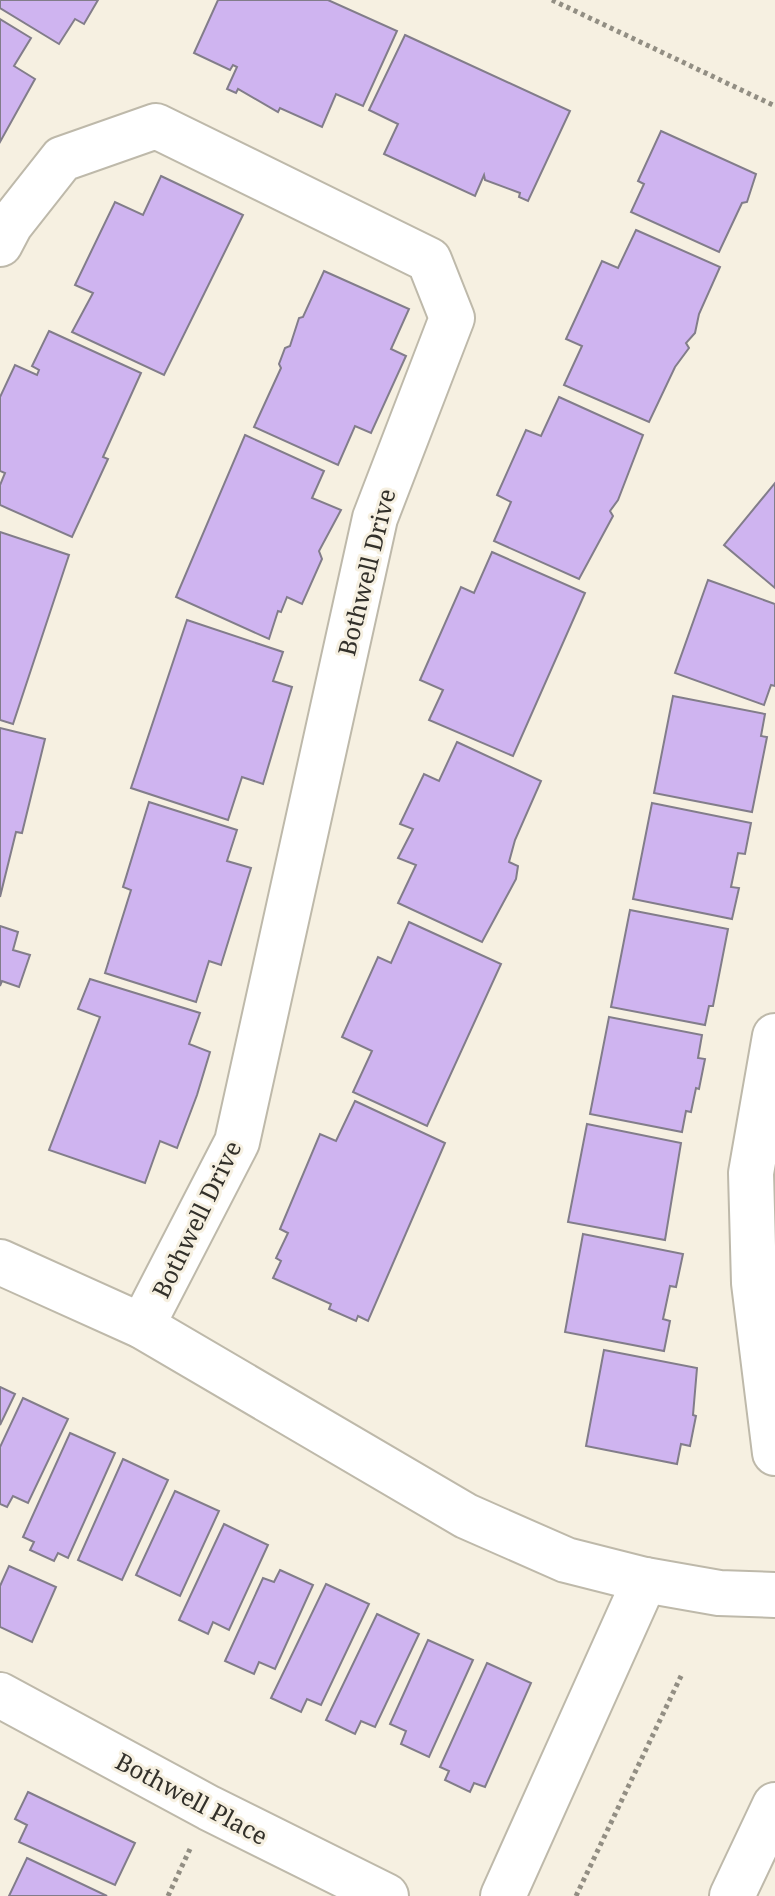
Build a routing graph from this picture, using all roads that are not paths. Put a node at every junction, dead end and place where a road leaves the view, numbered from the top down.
1 (0, 244) edge
2 (775, 1036) edge
3 (0, 1262) edge
4 (765, 1282) edge
5 (142, 1326) junction
6 (775, 1453) edge
7 (645, 1580) junction
8 (775, 1595) edge
9 (0, 1695) edge
10 (775, 1805) edge
11 (386, 1896) edge
12 (503, 1896) edge
13 (732, 1896) edge

1 - 5 street, Bothwell Drive
2 - 4 street
3 - 5 street, Bothwell Drive
4 - 6 street
5 - 7 street, Bothwell Drive
7 - 8 street, Bothwell Drive
7 - 12 street
9 - 11 street, Bothwell Place
10 - 13 street

